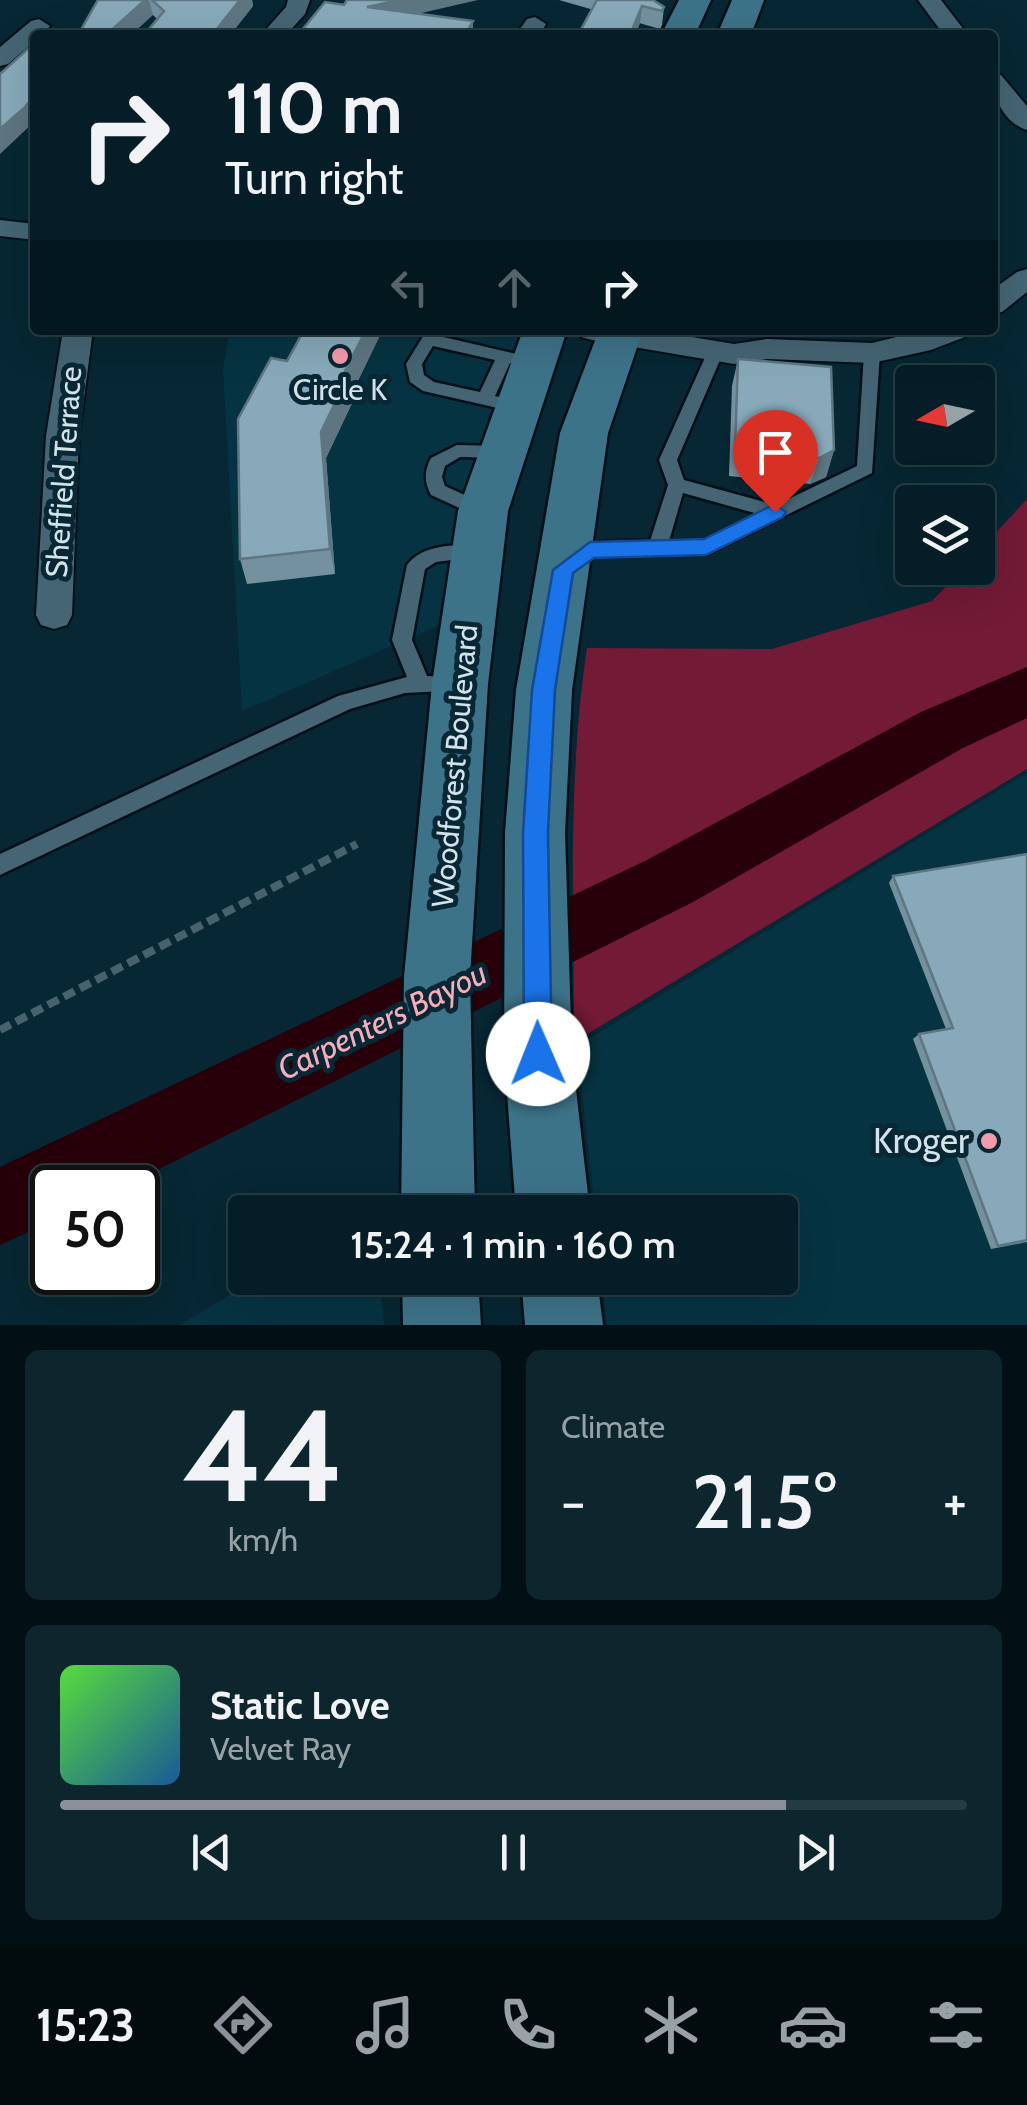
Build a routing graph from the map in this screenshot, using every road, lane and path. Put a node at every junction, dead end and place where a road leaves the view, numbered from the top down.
1 (299, 0) edge
2 (695, 0) edge
3 (748, 0) edge
4 (928, 0) edge
5 (39, 26) dead end
6 (34, 30) edge
7 (278, 30) edge
8 (680, 30) edge
9 (736, 30) edge
10 (952, 30) edge
11 (30, 34) edge
12 (0, 60) edge
13 (998, 87) edge
14 (1027, 122) edge
15 (0, 228) edge
16 (30, 231) edge
17 (1027, 278) edge
18 (998, 300) edge
19 (77, 335) edge
20 (431, 335) edge
21 (438, 335) edge
22 (609, 335) edge
23 (649, 335) edge
24 (914, 336) edge
25 (726, 341) edge
26 (872, 353) junction
27 (514, 384) edge
28 (677, 486) junction
29 (775, 512) junction
30 (657, 550) junction
31 (563, 570) junction
32 (54, 615) dead end
33 (440, 684) junction
34 (544, 690) junction
35 (357, 844) dead end
36 (0, 865) edge
37 (0, 1030) edge
38 (438, 1195) edge
39 (551, 1195) edge
40 (441, 1295) edge
41 (561, 1295) edge
42 (442, 1325) edge
43 (564, 1325) edge

1 - 7 street
2 - 8 main road
3 - 9 main road
4 - 10 street
5 - 6 street
11 - 12 street
13 - 14 street
15 - 16 street
17 - 18 street
19 - 32 street, Sheffield Terrace
20 - 27 lane
21 - 27 lane
22 - 31 main road
23 - 25 street
24 - 26 street
25 - 26 street
25 - 28 lane
26 - 29 lane
27 - 33 main road, Woodforest Boulevard
28 - 29 lane
28 - 30 lane
29 - 30 lane
30 - 31 lane
31 - 34 main road
33 - 34 main road
33 - 36 lane
33 - 38 main road, Woodforest Boulevard
34 - 39 main road
35 - 37 path
40 - 42 main road
41 - 43 main road

